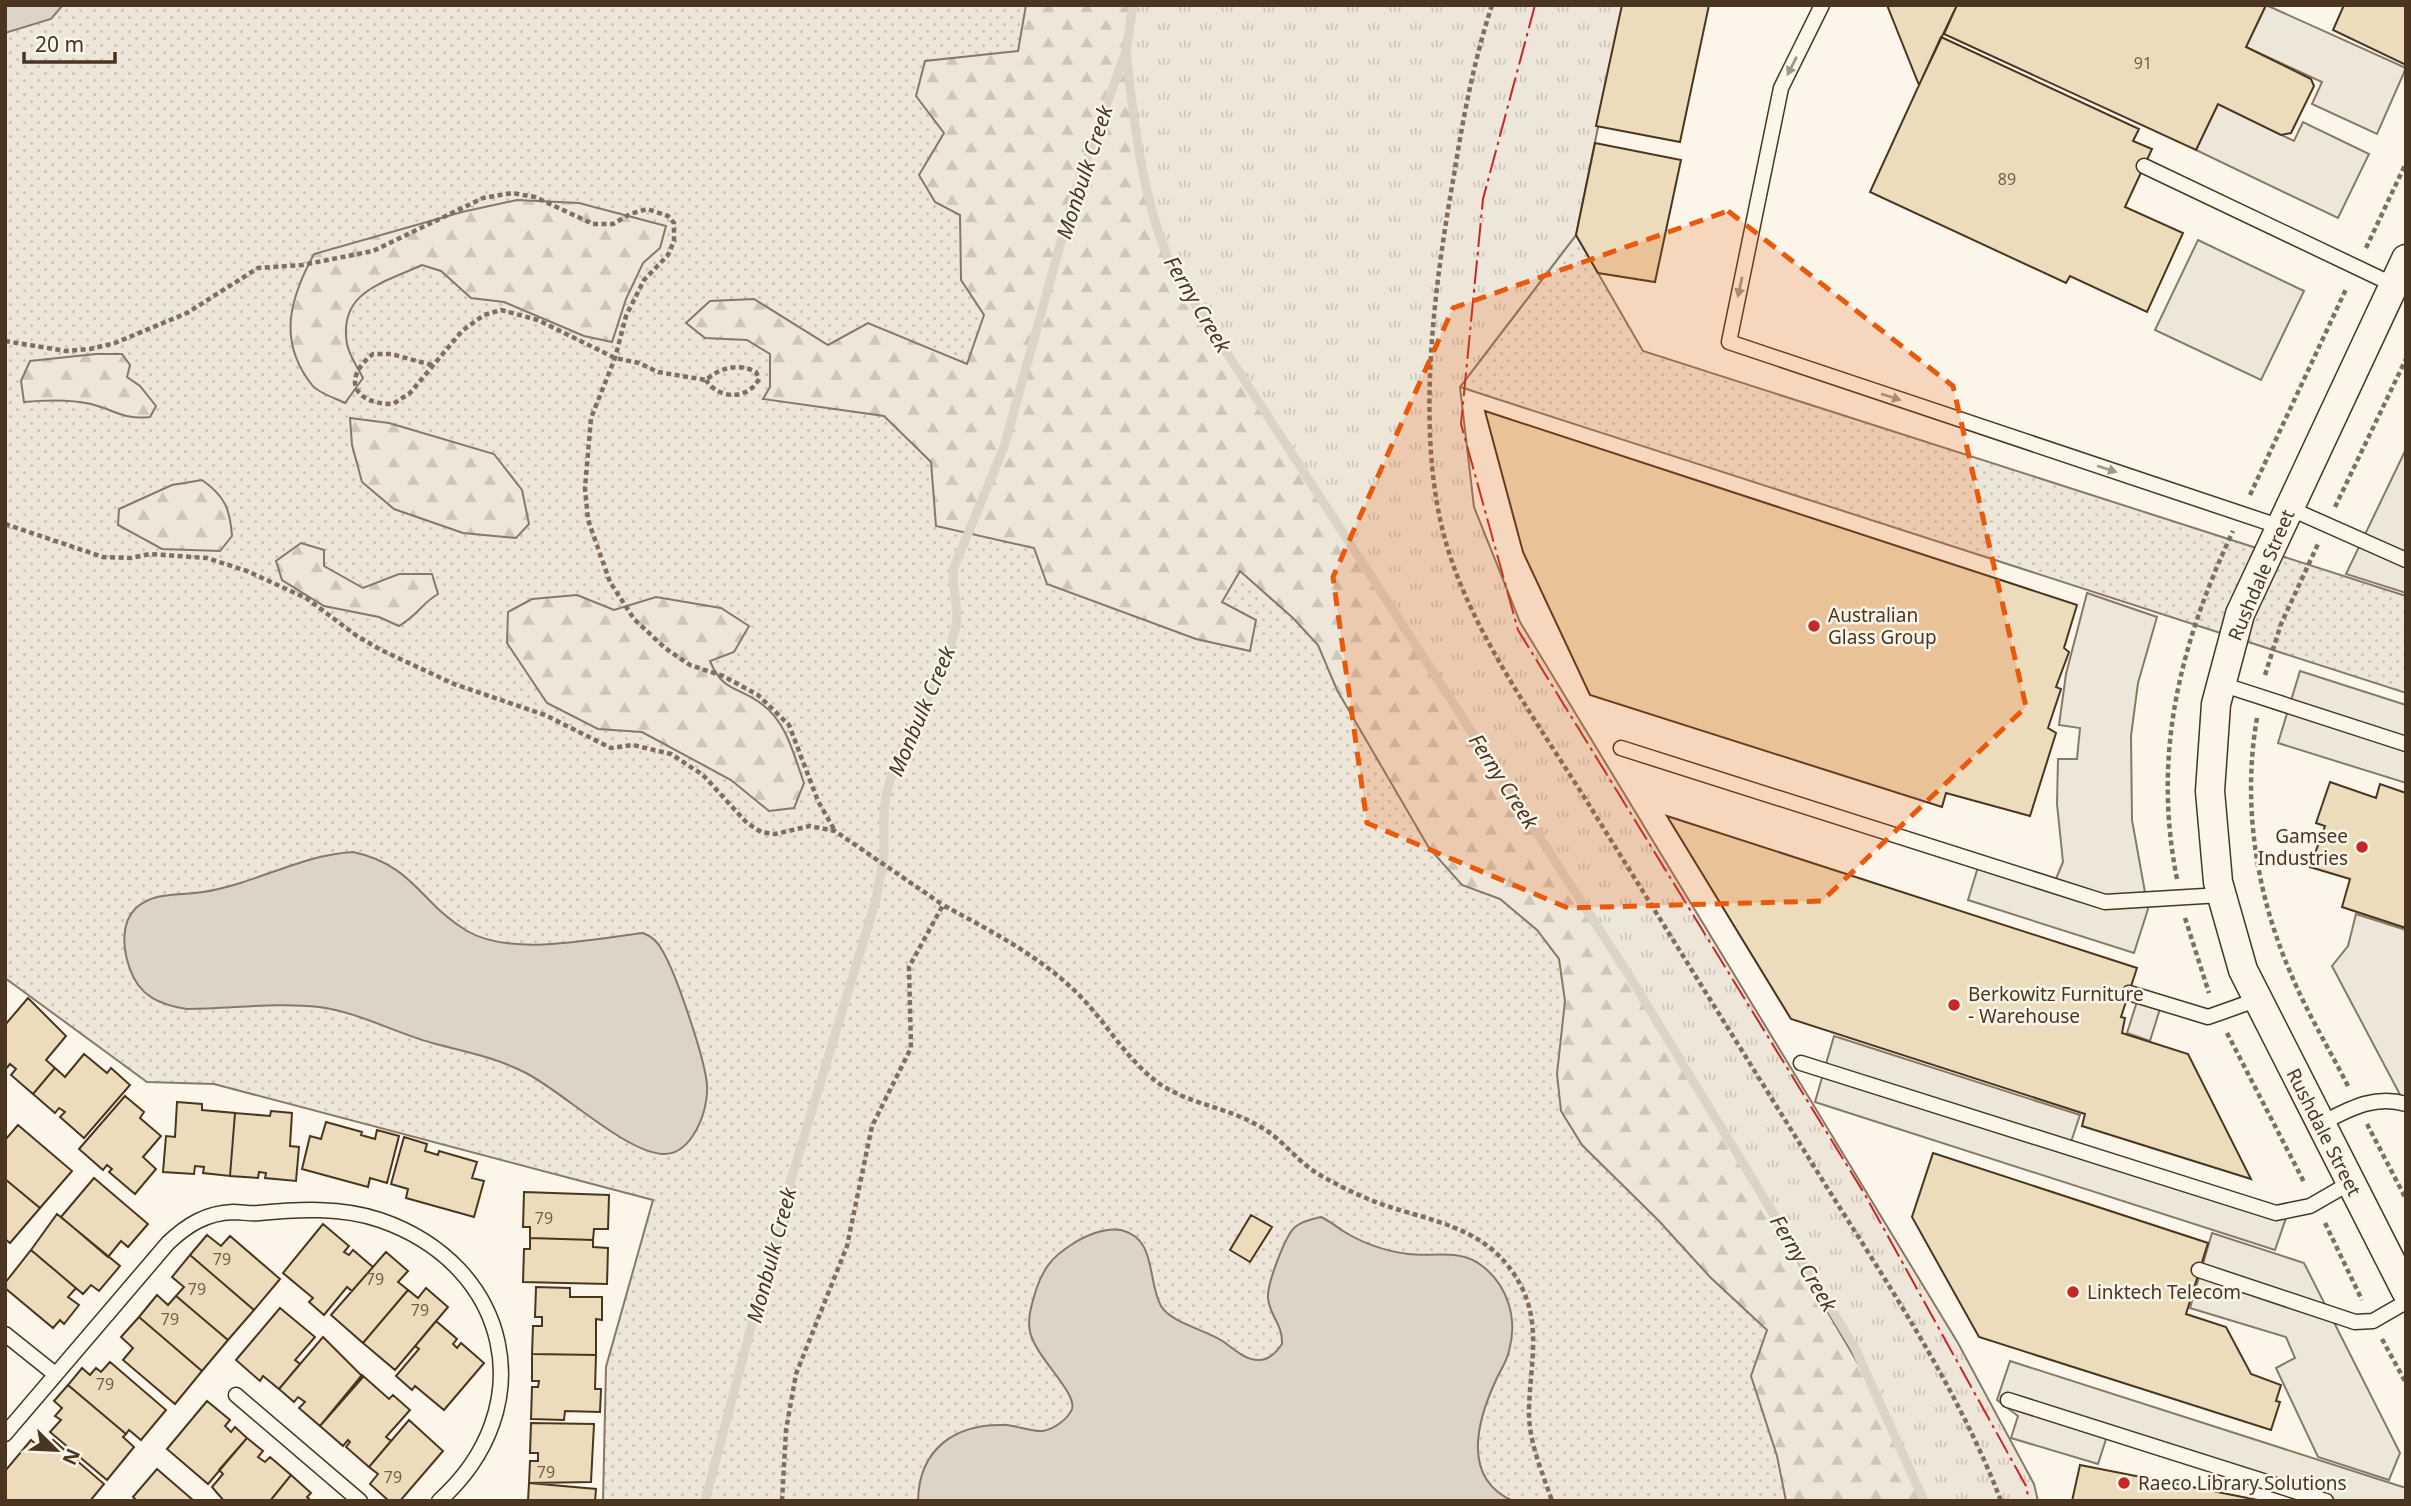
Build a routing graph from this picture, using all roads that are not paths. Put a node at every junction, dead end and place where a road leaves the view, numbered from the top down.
1 (1822, 5) edge
2 (2144, 166) dead end
3 (2401, 279) edge
4 (2285, 517) junction
5 (2406, 560) edge
6 (2221, 684) junction
7 (2406, 744) edge
8 (1621, 748) dead end
9 (2221, 895) junction
10 (2129, 993) dead end
11 (2256, 1000) junction
12 (1801, 1063) dead end
13 (2406, 1104) edge
14 (2319, 1124) junction
15 (2350, 1183) junction
16 (2199, 1270) dead end
17 (2406, 1291) edge
18 (2406, 1302) edge
19 (5, 1334) edge
20 (55, 1374) junction
21 (236, 1395) dead end
22 (2008, 1400) dead end
23 (5, 1434) edge
24 (359, 1501) edge
25 (439, 1501) edge
26 (2326, 1501) edge

1 -> 4 lane
2 - 3 lane
3 - 4 street, Rushdale Street
4 - 5 lane
4 - 6 street, Rushdale Street
6 - 7 lane
6 - 9 street, Rushdale Street
8 - 9 lane
9 - 11 street, Rushdale Street
10 - 11 lane
11 - 14 street, Rushdale Street
12 - 15 lane
13 - 14 lane
14 - 15 street, Rushdale Street
15 - 17 street, Rushdale Street
16 - 18 lane
19 - 20 lane
20 - 23 lane
20 - 25 lane
21 - 24 lane
22 - 26 lane

